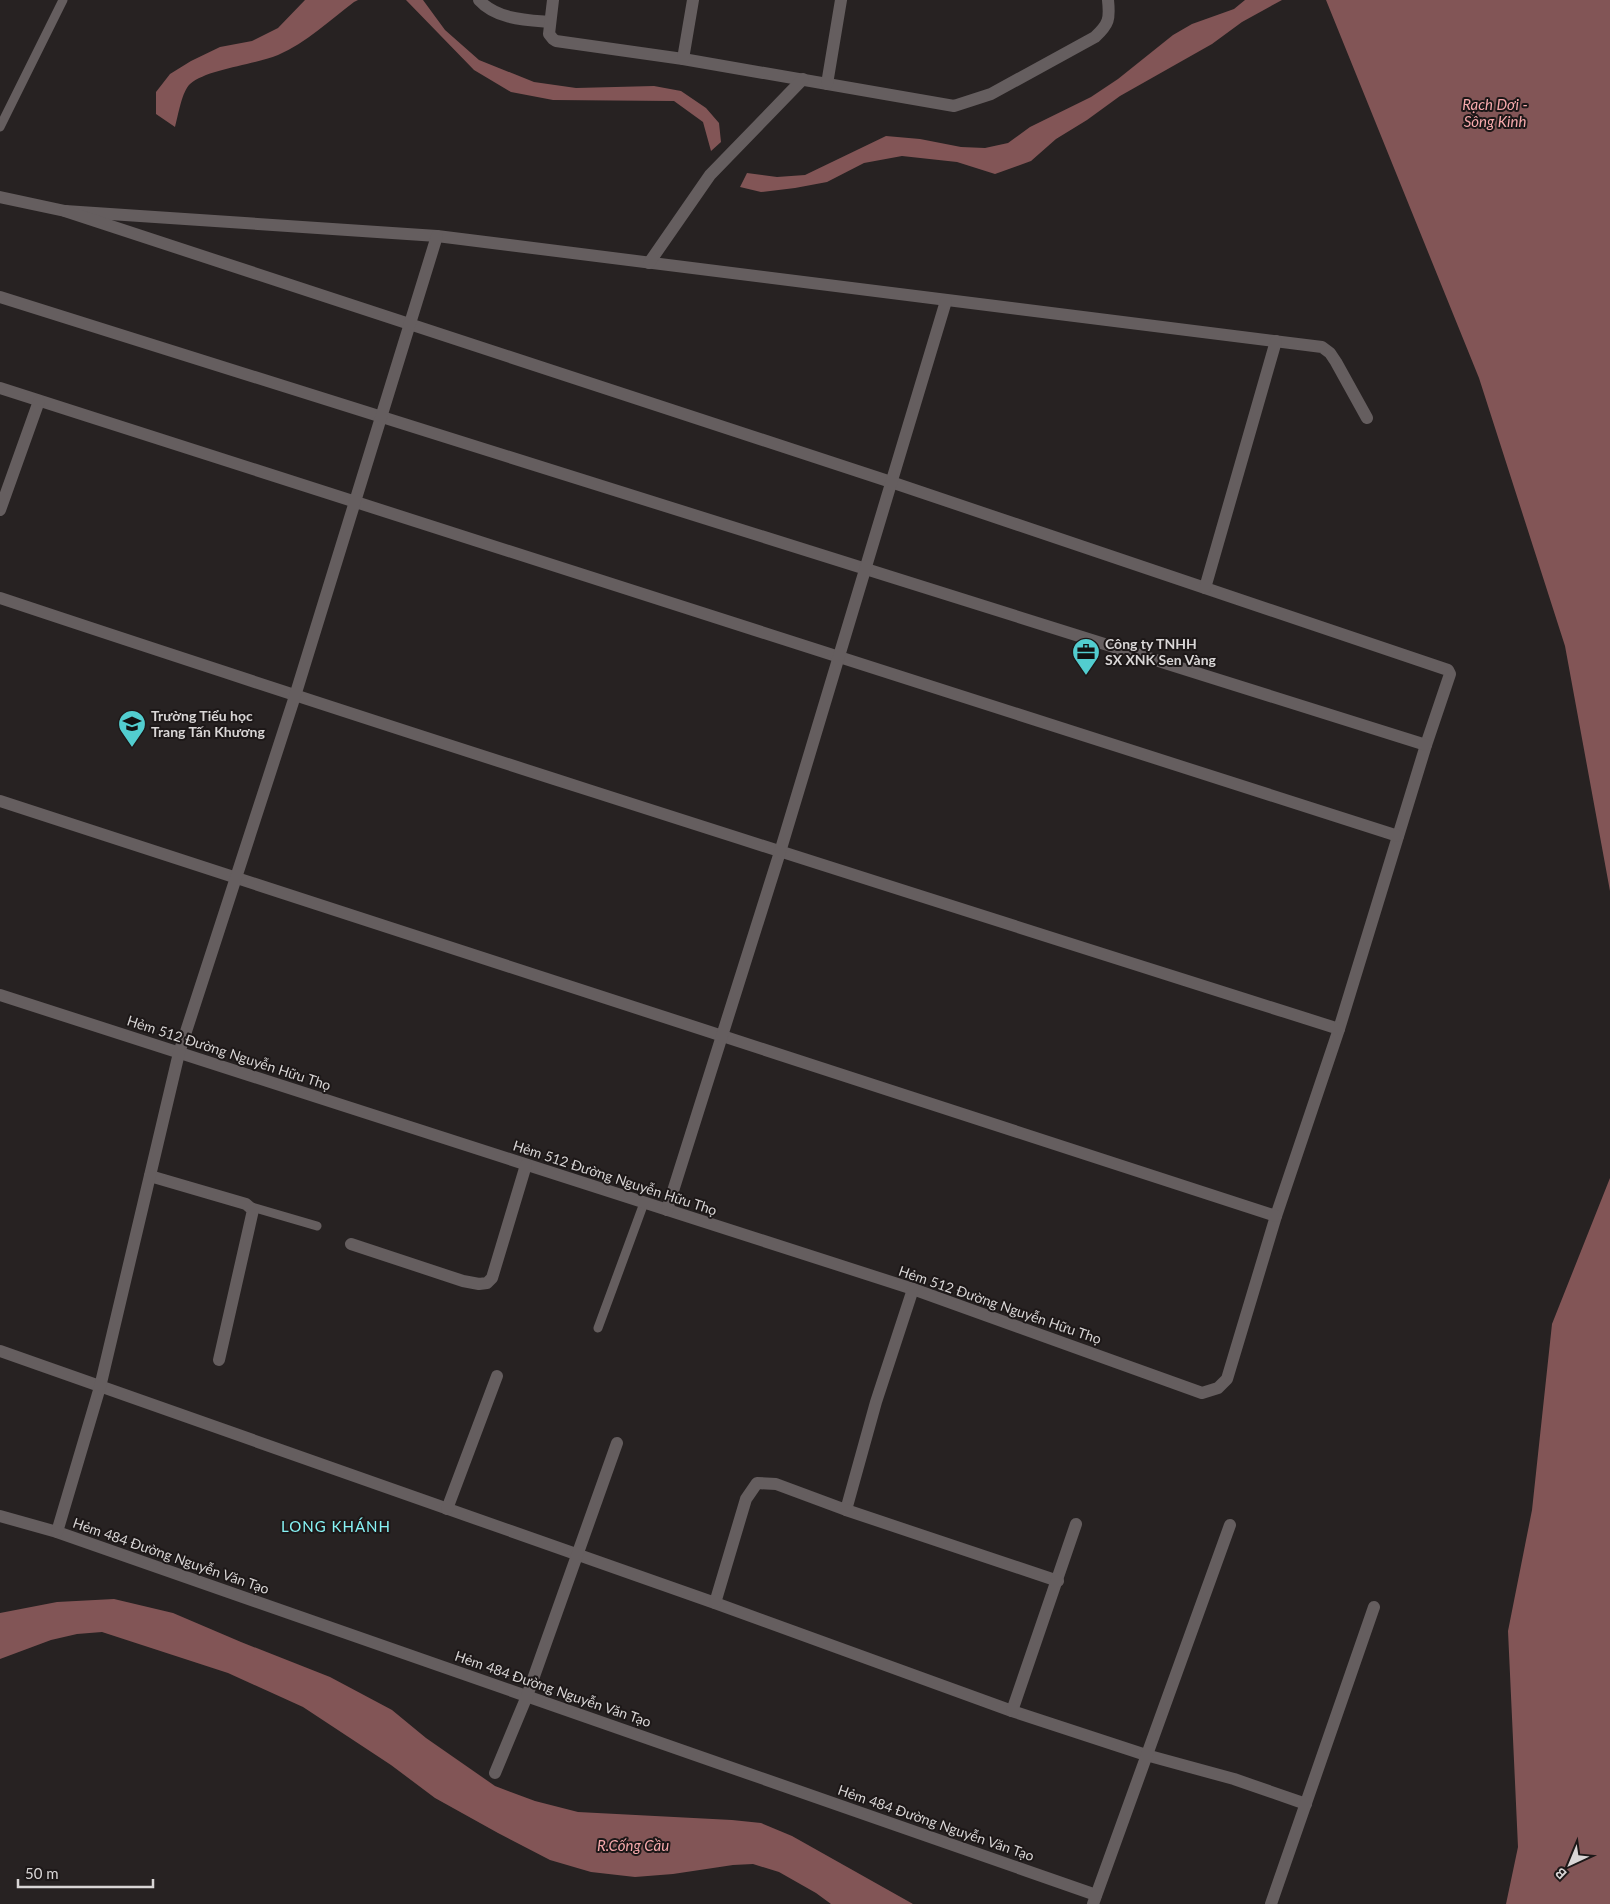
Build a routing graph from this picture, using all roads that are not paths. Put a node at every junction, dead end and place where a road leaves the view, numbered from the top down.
1 (63, 0) edge
2 (479, 0) edge
3 (553, 0) edge
4 (693, 0) edge
5 (841, 0) edge
6 (1108, 0) edge
7 (549, 22) junction
8 (683, 59) junction
9 (804, 79) junction
10 (827, 84) junction
11 (0, 127) edge
12 (0, 197) edge
13 (65, 211) junction
14 (438, 236) junction
15 (649, 263) junction
16 (0, 297) edge
17 (946, 301) junction
18 (410, 324) junction
19 (1276, 342) junction
20 (0, 388) edge
21 (39, 401) junction
22 (382, 417) junction
23 (1367, 418) dead end
24 (892, 482) junction
25 (355, 502) junction
26 (0, 510) edge
27 (865, 569) junction
28 (1205, 588) junction
29 (0, 598) edge
30 (839, 657) junction
31 (295, 696) junction
32 (1426, 745) junction
33 (0, 801) edge
34 (1398, 836) junction
35 (780, 852) junction
36 (236, 878) junction
37 (0, 995) edge
38 (1339, 1029) junction
39 (722, 1036) junction
40 (179, 1053) junction
41 (526, 1165) junction
42 (150, 1176) junction
43 (644, 1203) junction
44 (252, 1207) junction
45 (667, 1210) junction
46 (1276, 1216) junction
47 (317, 1226) dead end
48 (351, 1244) dead end
49 (913, 1289) junction
50 (598, 1328) dead end
51 (0, 1351) edge
52 (219, 1360) dead end
53 (497, 1376) dead end
54 (100, 1387) junction
55 (617, 1443) dead end
56 (447, 1509) junction
57 (846, 1510) junction
58 (0, 1516) edge
59 (1076, 1524) dead end
60 (1230, 1525) dead end
61 (57, 1532) junction
62 (577, 1554) junction
63 (1058, 1581) junction
64 (715, 1603) junction
65 (1374, 1607) dead end
66 (528, 1696) junction
67 (1012, 1711) junction
68 (1146, 1755) junction
69 (495, 1773) dead end
70 (1306, 1804) junction
71 (1094, 1900) edge
72 (1271, 1904) edge

1 - 11 lane
2 - 7 street
3 - 7 street
4 - 8 street
5 - 10 street
6 - 10 street
7 - 8 street
8 - 9 street
9 - 10 street
9 - 15 street
12 - 13 street
13 - 14 street
13 - 18 street
14 - 15 street
14 - 18 street
15 - 17 street
16 - 22 street
17 - 19 street
17 - 24 street
18 - 22 street
18 - 24 street
19 - 23 street
19 - 28 street
20 - 21 street
21 - 25 street
21 - 26 street
22 - 25 street
22 - 27 street
24 - 27 street
24 - 28 street
25 - 30 street
25 - 31 street
27 - 30 street
27 - 32 street
28 - 32 street
29 - 31 street
30 - 34 street
30 - 35 street
31 - 35 street
31 - 36 street
32 - 34 street
33 - 36 street
34 - 38 street
35 - 38 street
35 - 39 street
36 - 39 street
36 - 40 street
37 - 40 street, Hẻm 512 Đường Nguyễn Hữu Thọ
38 - 46 street
39 - 45 street
39 - 46 street
40 - 41 street, Hẻm 512 Đường Nguyễn Hữu Thọ
40 - 42 street
41 - 43 street, Hẻm 512 Đường Nguyễn Hữu Thọ
41 - 48 street
42 - 44 street
42 - 54 street
43 - 45 street, Hẻm 512 Đường Nguyễn Hữu Thọ
43 - 50 lane
44 - 47 lane
44 - 52 street
45 - 49 street, Hẻm 512 Đường Nguyễn Hữu Thọ
46 - 49 street, Hẻm 512 Đường Nguyễn Hữu Thọ
49 - 57 street
51 - 54 street
53 - 56 street
54 - 56 street
54 - 61 street
55 - 62 street
56 - 62 street
57 - 63 street
57 - 64 street
58 - 61 street, Hẻm 484 Đường Nguyễn Văn Tạo
59 - 63 street
60 - 68 street
61 - 66 street, Hẻm 484 Đường Nguyễn Văn Tạo
62 - 64 street
62 - 66 street
63 - 67 street
64 - 67 street
65 - 70 street
66 - 69 street
66 - 71 street, Hẻm 484 Đường Nguyễn Văn Tạo
67 - 68 street
68 - 70 street
68 - 71 street
70 - 72 street

